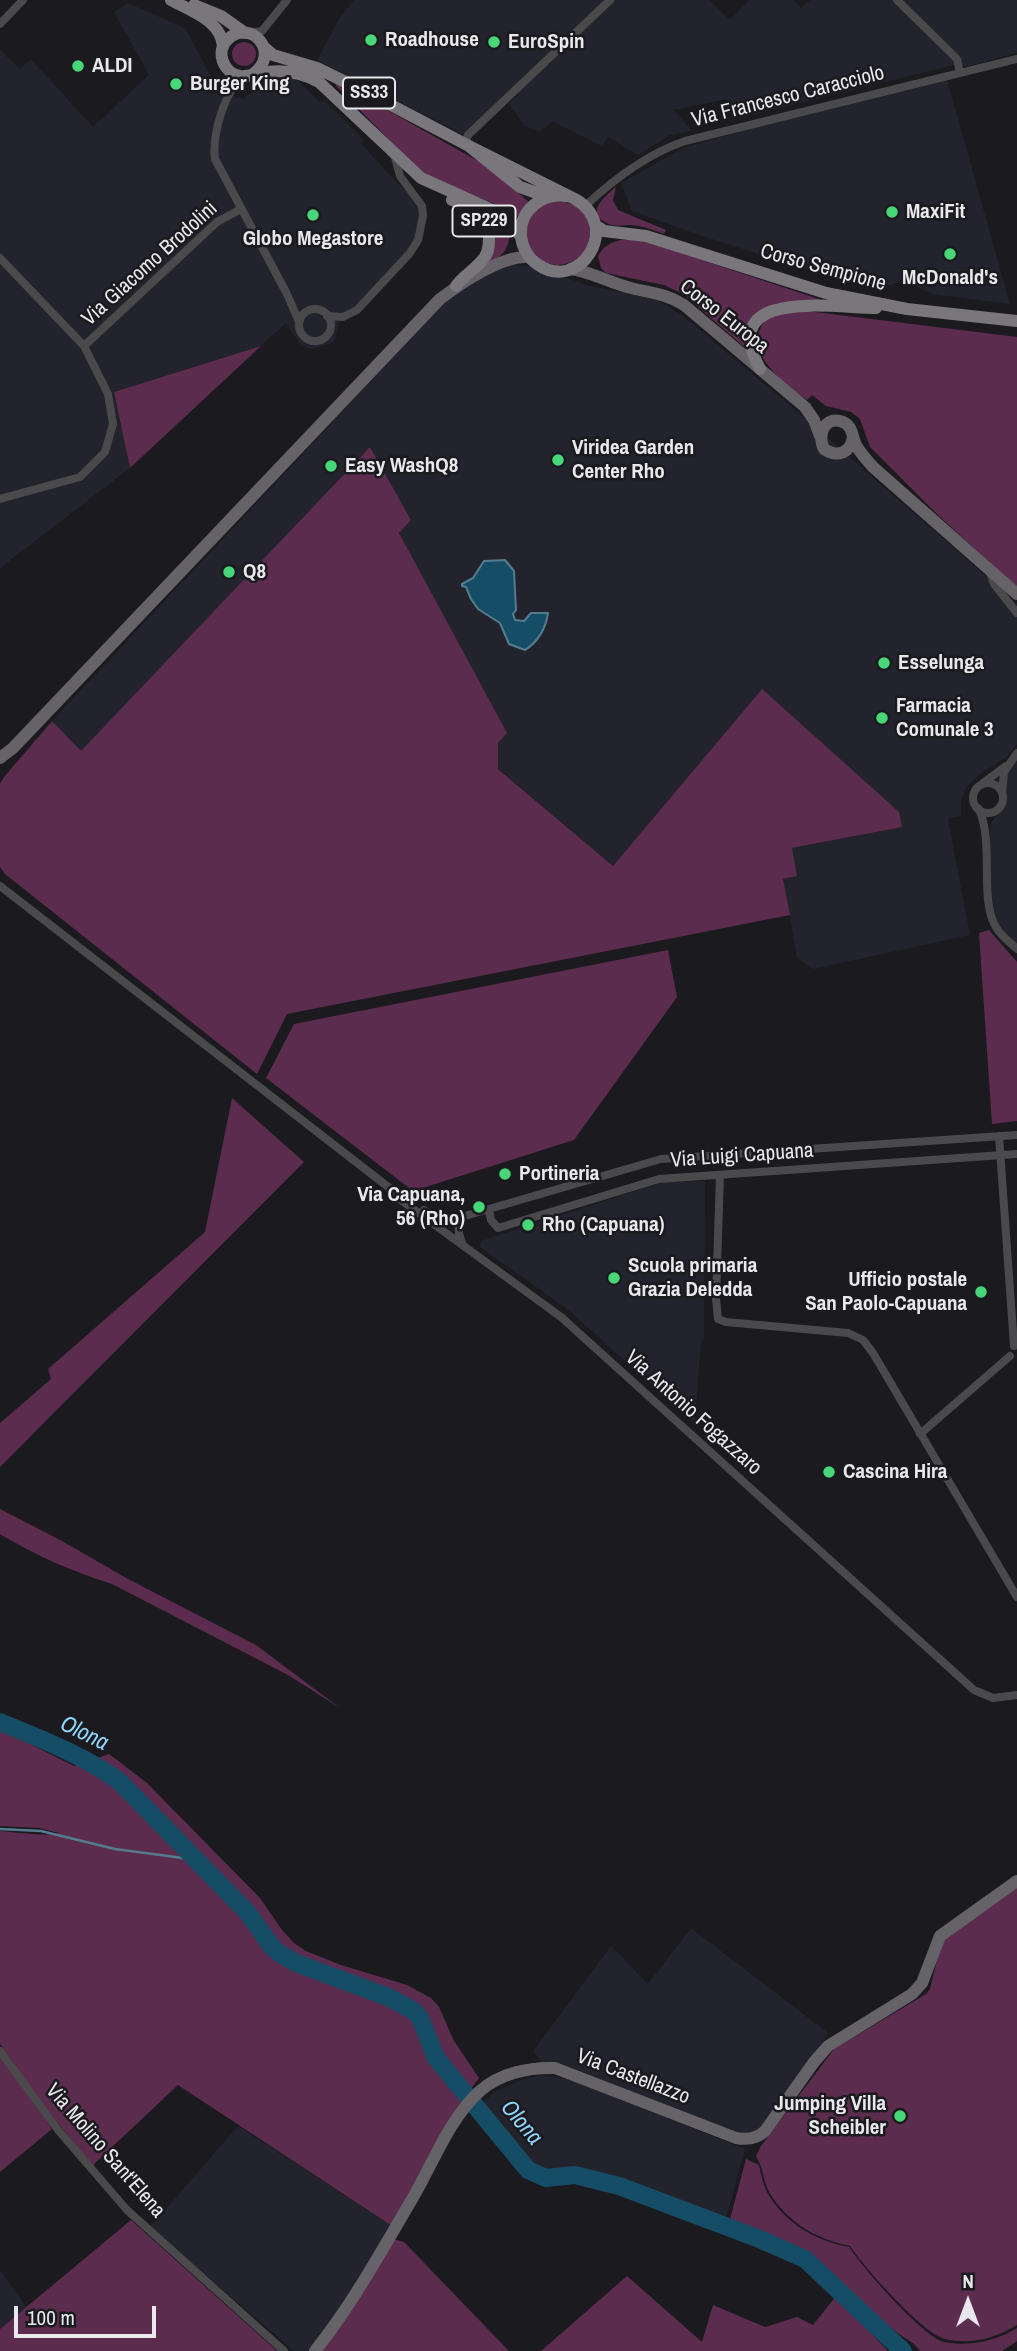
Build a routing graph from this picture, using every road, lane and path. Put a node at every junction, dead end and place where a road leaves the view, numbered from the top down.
1 (23, 0) edge
2 (171, 0) edge
3 (181, 0) edge
4 (287, 0) edge
5 (610, 0) edge
6 (897, 0) edge
7 (0, 23) edge
8 (266, 27) junction
9 (247, 33) junction
10 (263, 45) junction
11 (223, 47) junction
12 (1017, 59) edge
13 (227, 69) junction
14 (960, 73) junction
15 (250, 75) junction
16 (229, 96) junction
17 (469, 146) junction
18 (394, 154) junction
19 (421, 178) junction
20 (566, 196) junction
21 (548, 197) junction
22 (585, 206) junction
23 (241, 209) junction
24 (596, 225) junction
25 (622, 233) junction
26 (521, 240) junction
27 (592, 249) junction
28 (529, 257) junction
29 (0, 258) edge
30 (495, 266) junction
31 (571, 269) junction
32 (609, 281) junction
33 (456, 286) junction
34 (288, 294) junction
35 (907, 309) junction
36 (314, 310) junction
37 (327, 316) junction
38 (1017, 321) edge
39 (299, 322) junction
40 (84, 346) junction
41 (760, 369) junction
42 (804, 407) junction
43 (841, 421) junction
44 (820, 437) junction
45 (853, 438) junction
46 (838, 454) junction
47 (876, 470) junction
48 (0, 499) edge
49 (988, 568) junction
50 (1017, 594) edge
51 (1017, 612) edge
52 (13, 748) junction
53 (1017, 753) edge
54 (0, 758) edge
55 (1008, 764) junction
56 (0, 768) edge
57 (979, 786) junction
58 (1002, 793) junction
59 (999, 807) junction
60 (979, 809) junction
61 (988, 841) junction
62 (3, 886) edge
63 (1017, 949) edge
64 (1017, 1135) edge
65 (999, 1136) junction
66 (1017, 1154) edge
67 (1000, 1155) junction
68 (720, 1175) junction
69 (396, 1193) junction
70 (489, 1210) junction
71 (458, 1219) junction
72 (464, 1248) junction
73 (1015, 1346) edge
74 (1014, 1357) edge
75 (920, 1434) junction
76 (1017, 1597) edge
77 (1017, 1695) edge
78 (1017, 1881) edge
79 (0, 2051) edge
80 (284, 2351) edge
81 (315, 2351) edge

1 - 7 street
2 - 11 main road
3 - 9 main road
4 - 8 street
5 - 17 street
6 - 14 street
8 - 9 street
8 - 10 street
9 - 10 main road
9 - 11 main road
10 - 15 main road
10 - 17 main road, SS33
11 - 13 main road
12 - 14 street, Via Francesco Caracciolo
13 - 15 main road
13 - 16 street, Via Giacomo Brodolini
14 - 22 street, Via Francesco Caracciolo
15 - 16 street, Via Giacomo Brodolini
15 - 18 main road, SS33
16 - 23 street, Via Giacomo Brodolini
17 - 20 main road, SS33
17 - 21 main road, SS33
18 - 19 main road, SS33
18 - 37 street
19 - 26 main road, SS33
19 - 33 main road, SP229
20 - 21 main road
20 - 22 main road
21 - 26 main road
22 - 24 main road
23 - 34 street, Via Giacomo Brodolini
23 - 40 street, Via Giacomo Brodolini
24 - 25 main road, Corso Sempione
24 - 27 main road
25 - 27 main road
25 - 35 main road, Corso Sempione
26 - 28 main road
26 - 30 main road
27 - 31 main road
27 - 32 main road
28 - 30 main road, SP229
28 - 31 main road
29 - 40 street
30 - 33 main road, SP229
31 - 32 main road, Corso Europa
32 - 41 main road, Corso Europa
33 - 52 main road, SP229
34 - 36 street, Via Giacomo Brodolini
34 - 39 street, Via Giacomo Brodolini
35 - 38 main road, Corso Sempione
35 - 41 main road
36 - 37 street
36 - 39 street
37 - 39 street
40 - 48 street
41 - 42 main road, Corso Europa
42 - 43 main road, Corso Europa
42 - 44 main road, Corso Europa
43 - 44 main road
43 - 45 main road
44 - 46 main road
45 - 46 main road
45 - 47 main road
46 - 47 main road
47 - 49 main road
49 - 50 main road
49 - 51 street
52 - 54 main road, SP229
52 - 56 main road, SP229
53 - 55 street
55 - 57 street
55 - 58 street
57 - 58 street
57 - 60 street
58 - 59 street
59 - 60 street
59 - 61 street
60 - 61 street
61 - 63 street
62 - 69 street
64 - 65 street, Via Luigi Capuana
65 - 67 street
65 - 70 street, Via Luigi Capuana
66 - 67 street, Via Luigi Capuana
67 - 68 street, Via Luigi Capuana
67 - 73 street
68 - 70 street, Via Luigi Capuana
68 - 75 street
69 - 71 street
69 - 72 street, Via Antonio Fogazzaro
70 - 71 street, Via Luigi Capuana
71 - 72 street
72 - 77 street, Via Antonio Fogazzaro
73 - 74 street
74 - 75 street
75 - 76 street
78 - 81 main road, Via Castellazzo
79 - 80 street, Via Molino Sant'Elena

